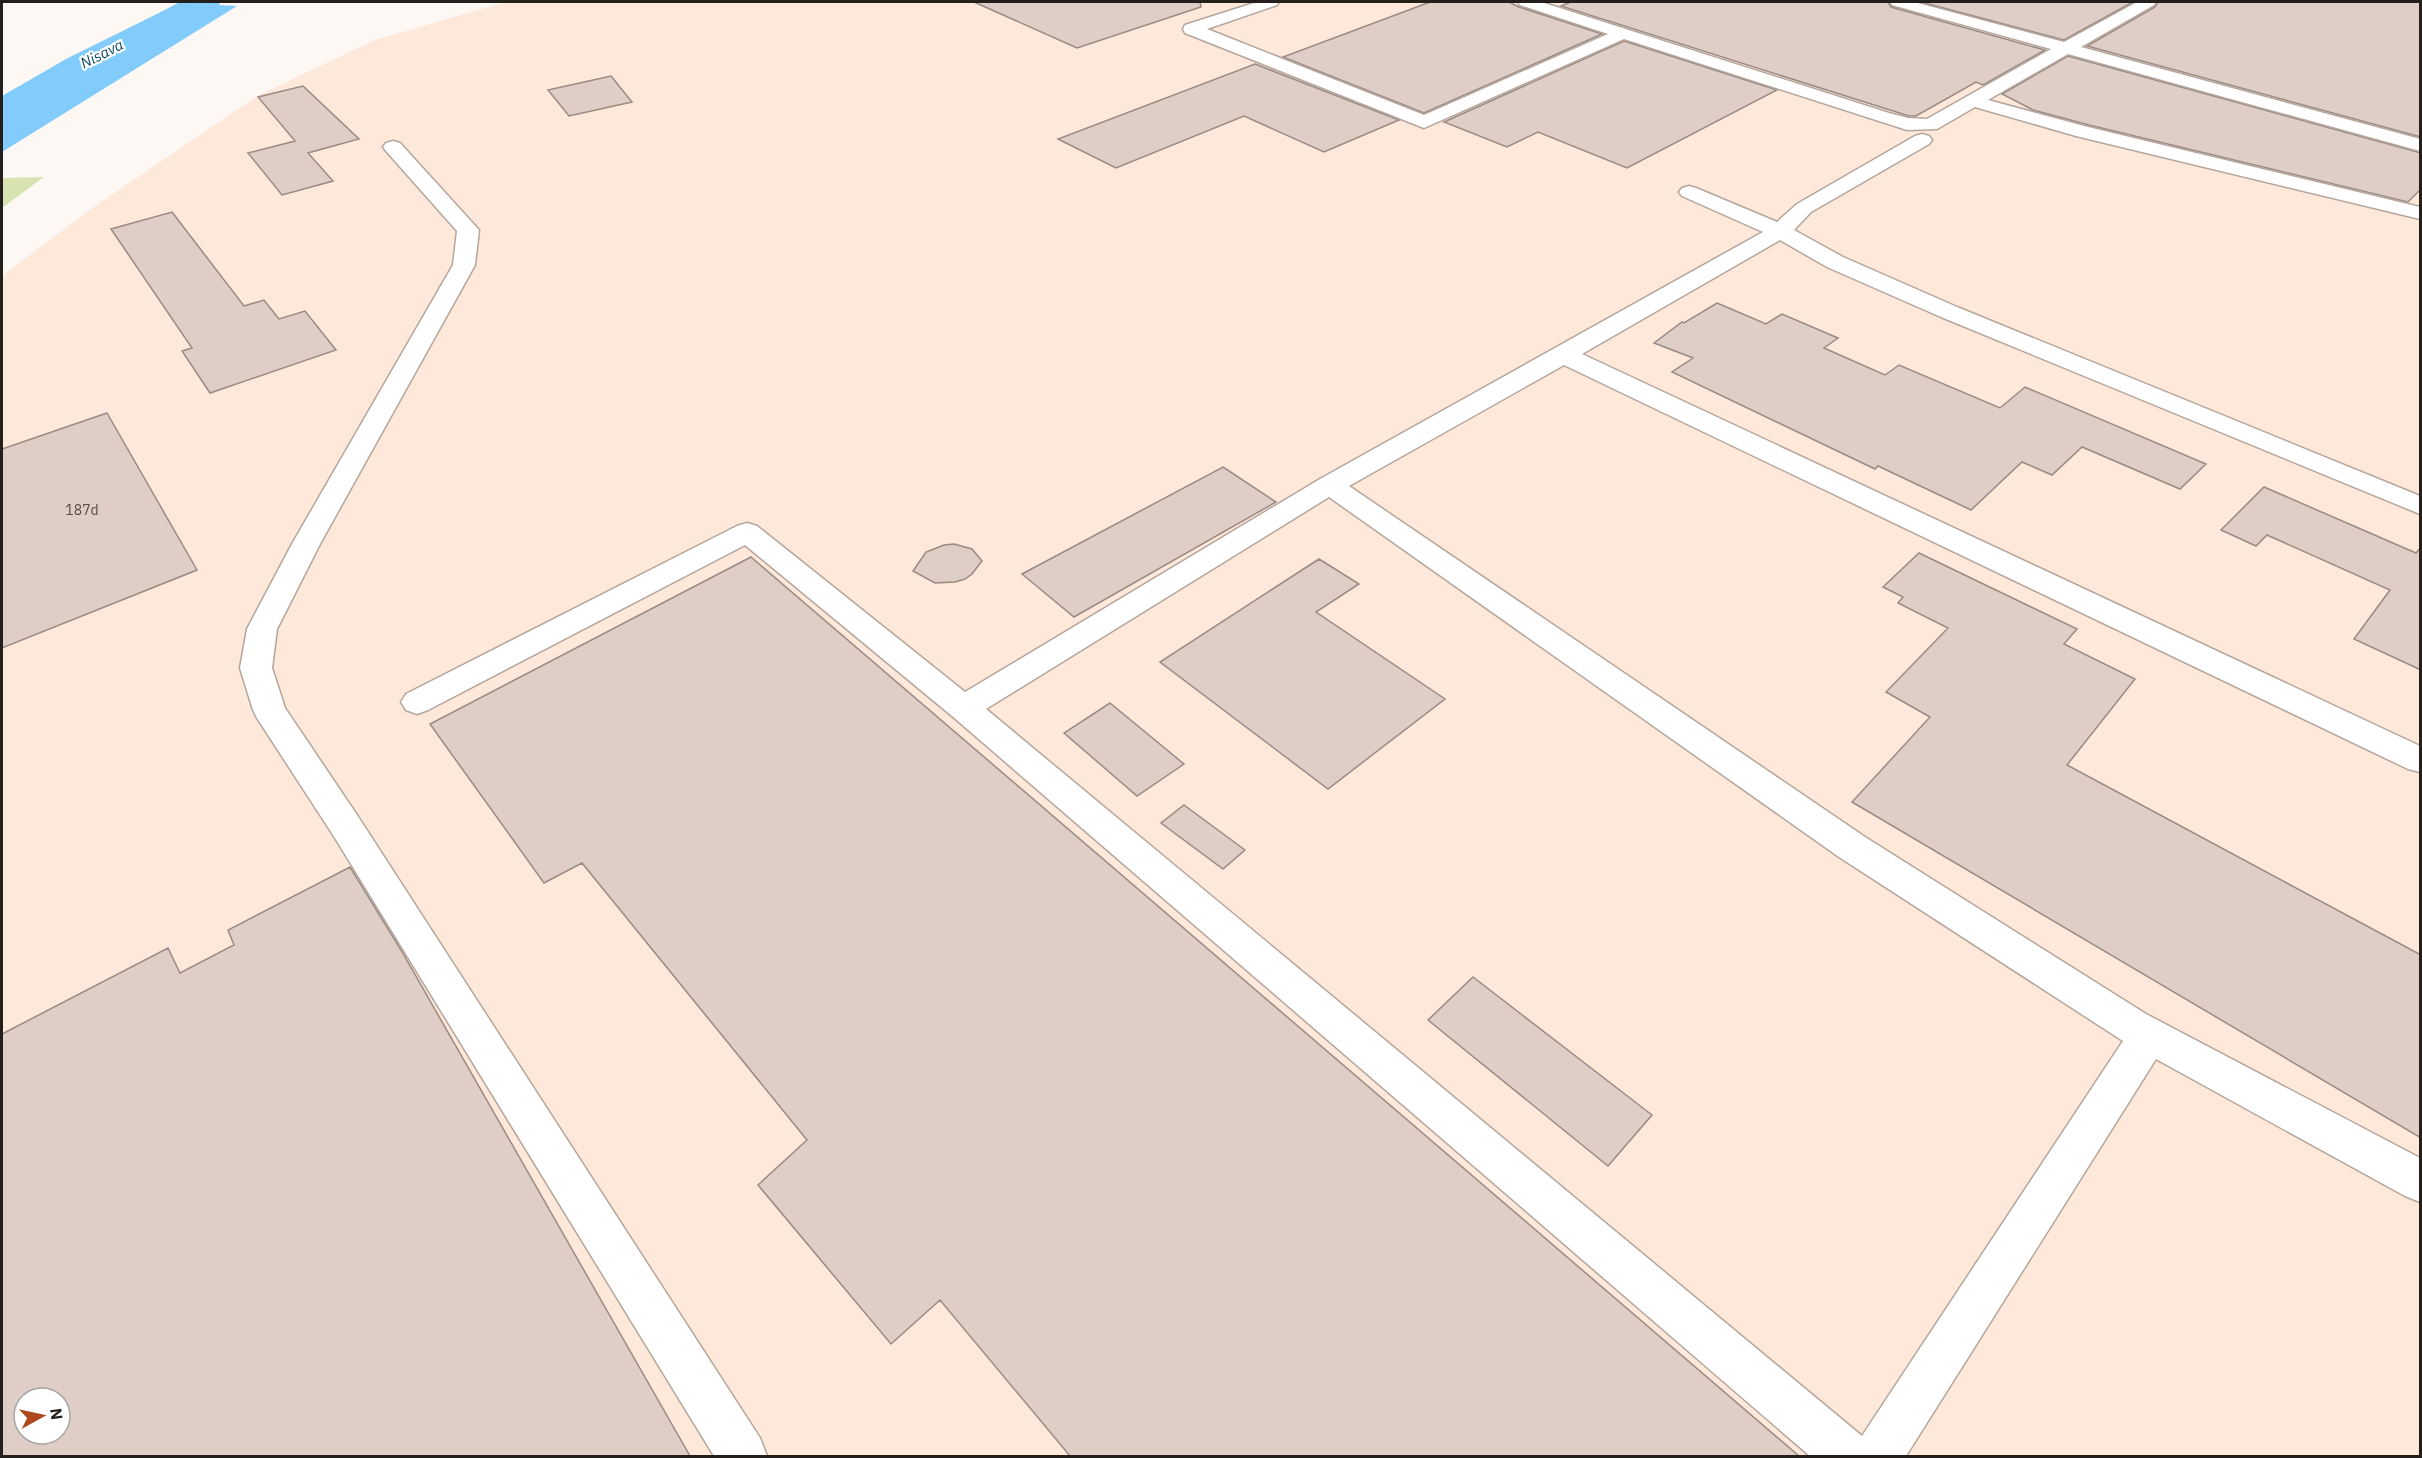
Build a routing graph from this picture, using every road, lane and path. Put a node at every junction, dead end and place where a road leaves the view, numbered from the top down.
1 (1271, 2) edge
2 (1526, 2) edge
3 (1898, 2) edge
4 (2148, 2) edge
5 (1623, 33) junction
6 (2068, 48) junction
7 (1972, 101) junction
8 (1922, 140) dead end
9 (2421, 145) edge
10 (393, 147) dead end
11 (1689, 192) dead end
12 (2421, 213) edge
13 (1780, 231) junction
14 (1563, 355) junction
15 (1330, 485) junction
16 (2421, 507) edge
17 (417, 702) dead end
18 (963, 708) junction
19 (2421, 760) edge
20 (2149, 1035) junction
21 (2421, 1181) edge
22 (742, 1456) edge
23 (1848, 1456) edge
24 (1878, 1456) edge

1 - 5 lane
2 - 5 lane
3 - 6 lane
4 - 6 lane
5 - 7 lane
6 - 7 lane
6 - 9 lane
7 - 12 lane
8 - 13 lane
10 - 22 lane
11 - 13 lane
13 - 14 lane
13 - 16 lane
14 - 15 lane
14 - 19 lane
15 - 18 lane
15 - 20 lane
17 - 18 lane
18 - 23 lane
20 - 21 lane
20 - 24 lane

